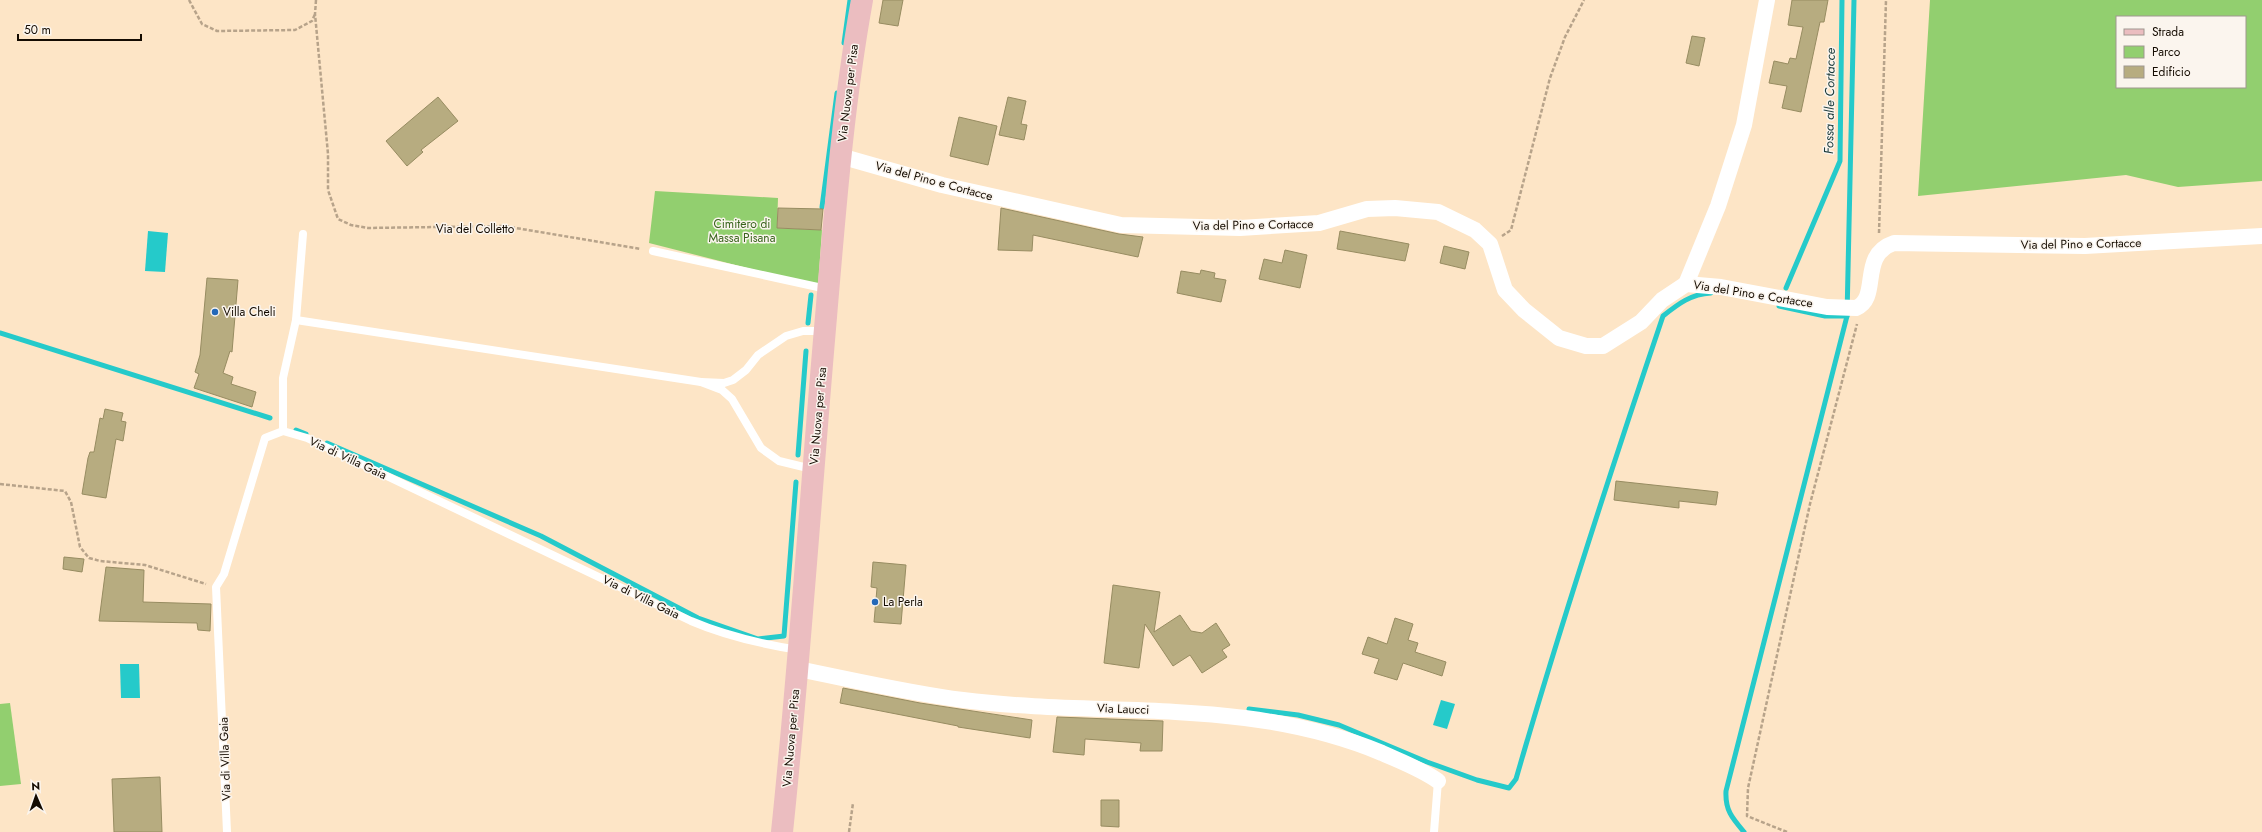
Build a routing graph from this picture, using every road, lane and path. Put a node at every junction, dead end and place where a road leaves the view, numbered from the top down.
1 (189, 0) edge
2 (316, 0) edge
3 (862, 0) edge
4 (1584, 0) edge
5 (1767, 0) edge
6 (1886, 0) edge
7 (315, 14) junction
8 (840, 156) junction
9 (303, 234) dead end
10 (2262, 236) edge
11 (1490, 244) junction
12 (653, 251) joint
13 (1878, 251) junction
14 (1686, 284) junction
15 (828, 289) junction
16 (1854, 307) junction
17 (296, 320) junction
18 (825, 331) junction
19 (701, 382) junction
20 (283, 431) junction
21 (813, 470) junction
22 (0, 484) edge
23 (216, 587) junction
24 (799, 660) junction
25 (1438, 781) joint
26 (853, 803) dead end
27 (227, 832) edge
28 (782, 832) edge
29 (849, 832) edge
30 (1434, 832) edge
31 (1787, 832) edge

1 - 7 path
2 - 7 path, Via del Colletto
3 - 8 main road, Via Nuova per Pisa
4 - 11 path
5 - 14 street
6 - 13 path
7 - 12 path, Via del Colletto
8 - 11 street, Via del Pino e Cortacce
8 - 15 main road, Via Nuova per Pisa
9 - 17 lane
10 - 13 street, Via del Pino e Cortacce
11 - 14 street, Via del Pino e Cortacce
12 - 15 lane
13 - 16 street
14 - 16 street, Via del Pino e Cortacce
15 - 18 main road, Via Nuova per Pisa
16 - 31 path
17 - 19 lane
17 - 20 lane
18 - 19 lane
18 - 21 main road, Via Nuova per Pisa
19 - 21 lane
20 - 23 lane
20 - 24 lane, Via di Villa Gaia
21 - 24 main road, Via Nuova per Pisa
22 - 23 path
23 - 27 lane, Via di Villa Gaia
24 - 25 street, Via Laucci
24 - 28 main road, Via Nuova per Pisa
25 - 30 lane
26 - 29 path

